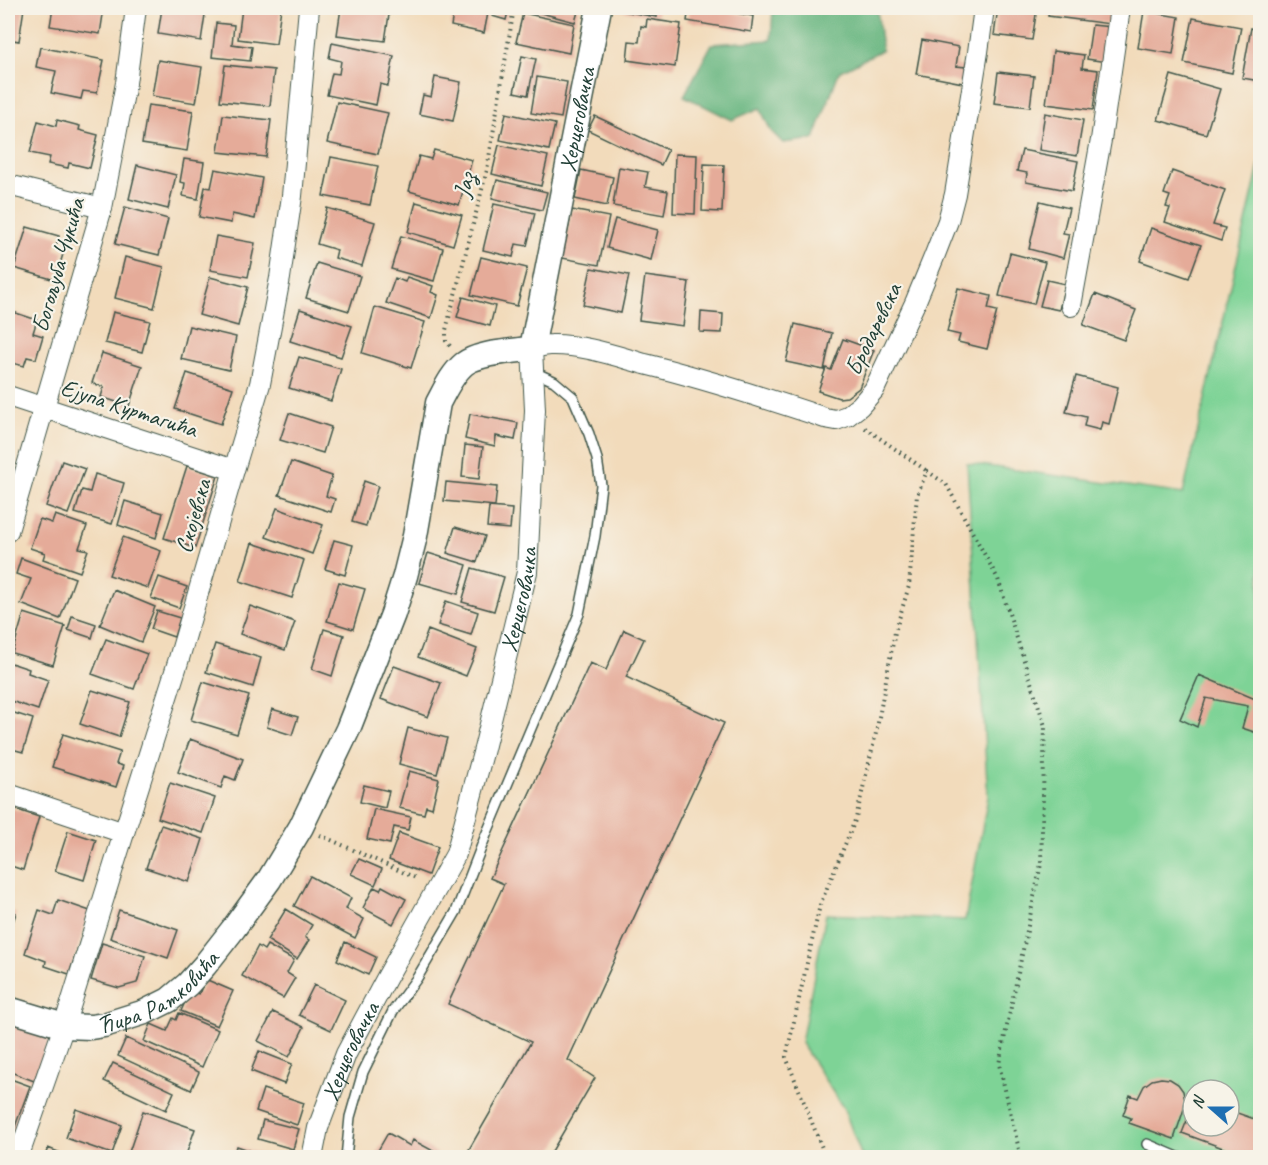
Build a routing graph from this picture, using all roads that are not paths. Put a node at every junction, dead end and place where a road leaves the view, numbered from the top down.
1 (136, 8) edge
2 (309, 8) edge
3 (599, 8) edge
4 (984, 8) edge
5 (1120, 8) edge
6 (8, 185) edge
7 (102, 208) junction
8 (1071, 306) dead end
9 (532, 348) junction
10 (534, 372) junction
11 (8, 396) edge
12 (44, 407) junction
13 (234, 470) junction
14 (8, 531) edge
15 (8, 794) edge
16 (124, 833) junction
17 (8, 1009) edge
18 (64, 1026) junction
19 (1147, 1144) dead end
20 (18, 1158) edge
21 (312, 1158) edge
22 (346, 1158) edge
23 (1180, 1158) edge

1 - 7 street, Богољуба Чукића
2 - 13 street, Скојевска
3 - 9 street, Херцеговачка
4 - 9 street, Бродаревска
5 - 8 street
6 - 7 street
7 - 12 street, Богољуба Чукића
9 - 10 street, Херцеговачка
9 - 18 street, Ћира Ратковића
10 - 21 street, Херцеговачка
10 - 22 lane
11 - 12 street, Ејупа Куртагића
12 - 13 street, Ејупа Куртагића
12 - 14 street, Богољуба Чукића
13 - 16 street, Скојевска
15 - 16 street
16 - 18 street, Скојевска
17 - 18 street, Ћира Ратковића
18 - 20 street, Скојевска
19 - 23 lane

